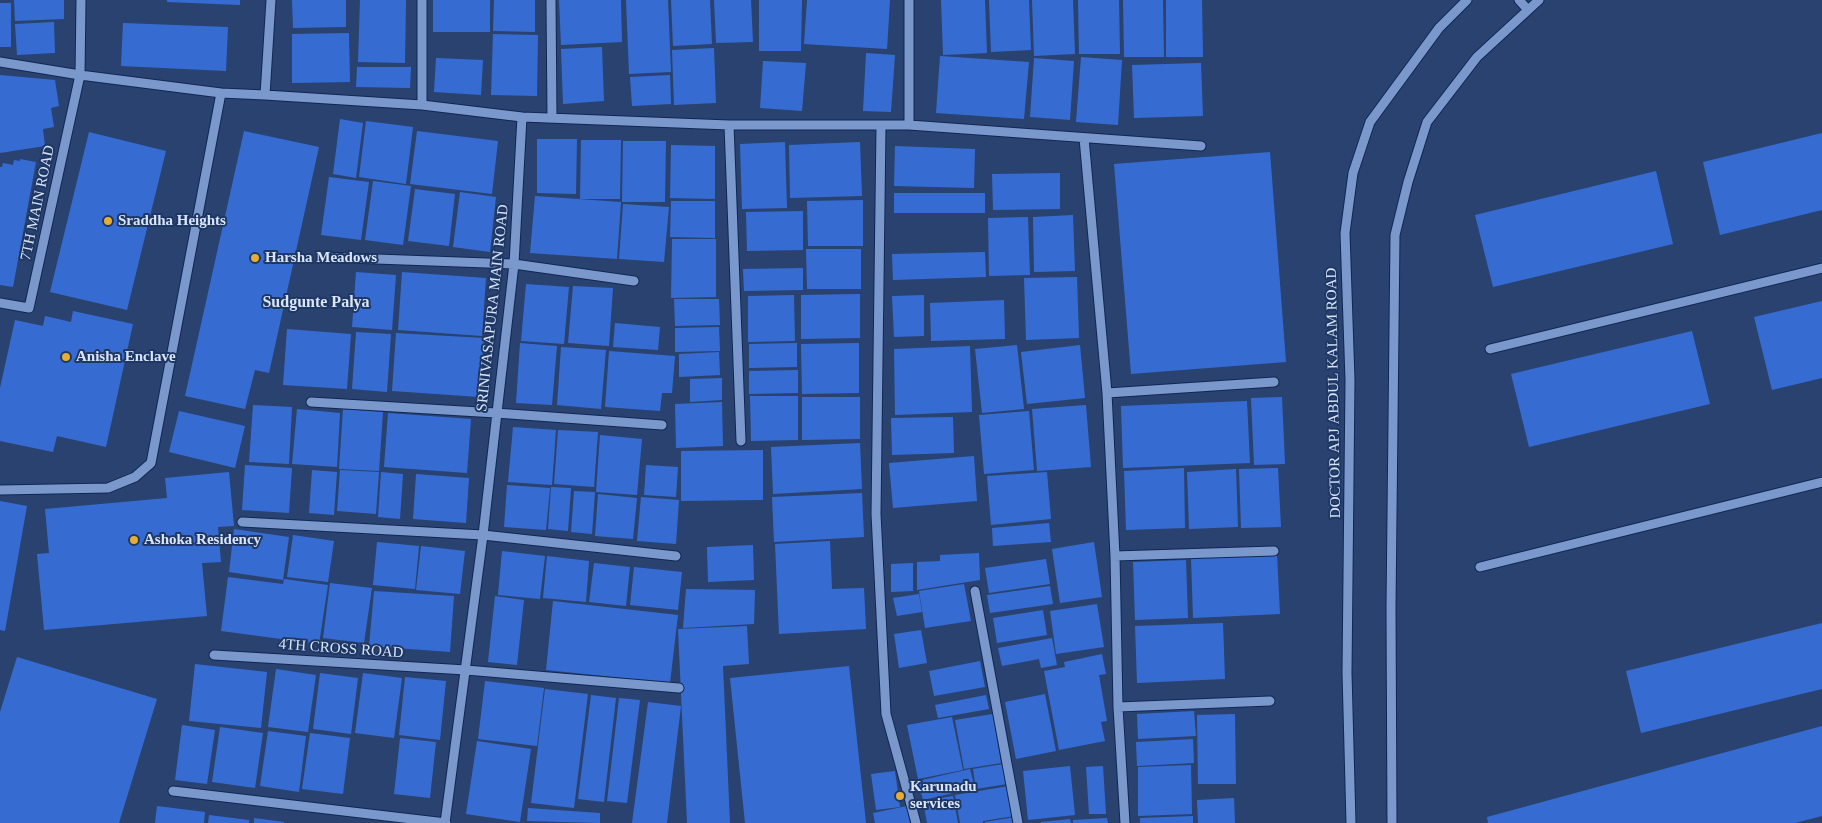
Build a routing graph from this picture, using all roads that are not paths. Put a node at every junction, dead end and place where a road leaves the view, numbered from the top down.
1 (81, 0) edge
2 (271, 0) edge
3 (422, 0) edge
4 (551, 0) edge
5 (909, 0) edge
6 (1467, 0) edge
7 (1519, 0) edge
8 (1539, 0) edge
9 (1528, 10) junction
10 (0, 62) edge
11 (80, 75) junction
12 (221, 93) junction
13 (265, 95) junction
14 (422, 105) junction
15 (522, 117) junction
16 (552, 118) junction
17 (729, 125) junction
18 (909, 125) junction
19 (882, 126) junction
20 (1084, 138) junction
21 (1201, 146) dead end
22 (321, 257) dead end
23 (514, 264) junction
24 (1822, 268) edge
25 (634, 281) dead end
26 (0, 303) edge
27 (1490, 349) dead end
28 (1274, 382) dead end
29 (1108, 393) junction
30 (311, 402) dead end
31 (496, 413) junction
32 (662, 425) dead end
33 (741, 441) dead end
34 (1822, 482) edge
35 (0, 490) edge
36 (242, 522) dead end
37 (483, 535) junction
38 (1274, 551) dead end
39 (676, 556) dead end
40 (1115, 556) junction
41 (1480, 568) dead end
42 (975, 591) dead end
43 (214, 655) dead end
44 (466, 670) junction
45 (680, 688) dead end
46 (1270, 700) dead end
47 (1118, 707) junction
48 (173, 791) dead end
49 (445, 823) edge
50 (916, 823) edge
51 (1018, 823) edge
52 (1125, 823) edge
53 (1351, 823) edge
54 (1392, 823) edge

1 - 11 street
2 - 13 street
3 - 14 street
4 - 16 street
5 - 18 street
6 - 53 street, DOCTOR APJ ABDUL KALAM ROAD
7 - 9 street
8 - 9 street
9 - 54 street
10 - 11 street
11 - 12 street
11 - 26 street, 7TH MAIN ROAD
12 - 13 street
12 - 35 street
13 - 14 street
14 - 15 street
15 - 16 street
15 - 23 street, SRINIVASAPURA MAIN ROAD
16 - 17 street
17 - 19 street
17 - 33 street
18 - 19 street
18 - 20 street
19 - 50 street
20 - 21 street
20 - 29 street
22 - 23 street
23 - 25 street
23 - 31 street, SRINIVASAPURA MAIN ROAD
24 - 27 street
28 - 29 street
29 - 40 street
30 - 31 street
31 - 32 street
31 - 37 street, SRINIVASAPURA MAIN ROAD
34 - 41 street
36 - 37 street
37 - 39 street
37 - 44 street, SRINIVASAPURA MAIN ROAD
38 - 40 street
40 - 47 street
42 - 51 street
43 - 44 street, 4TH CROSS ROAD
44 - 45 street, 4TH CROSS ROAD
44 - 49 street, SRINIVASAPURA MAIN ROAD
46 - 47 street
47 - 52 street
48 - 49 street

